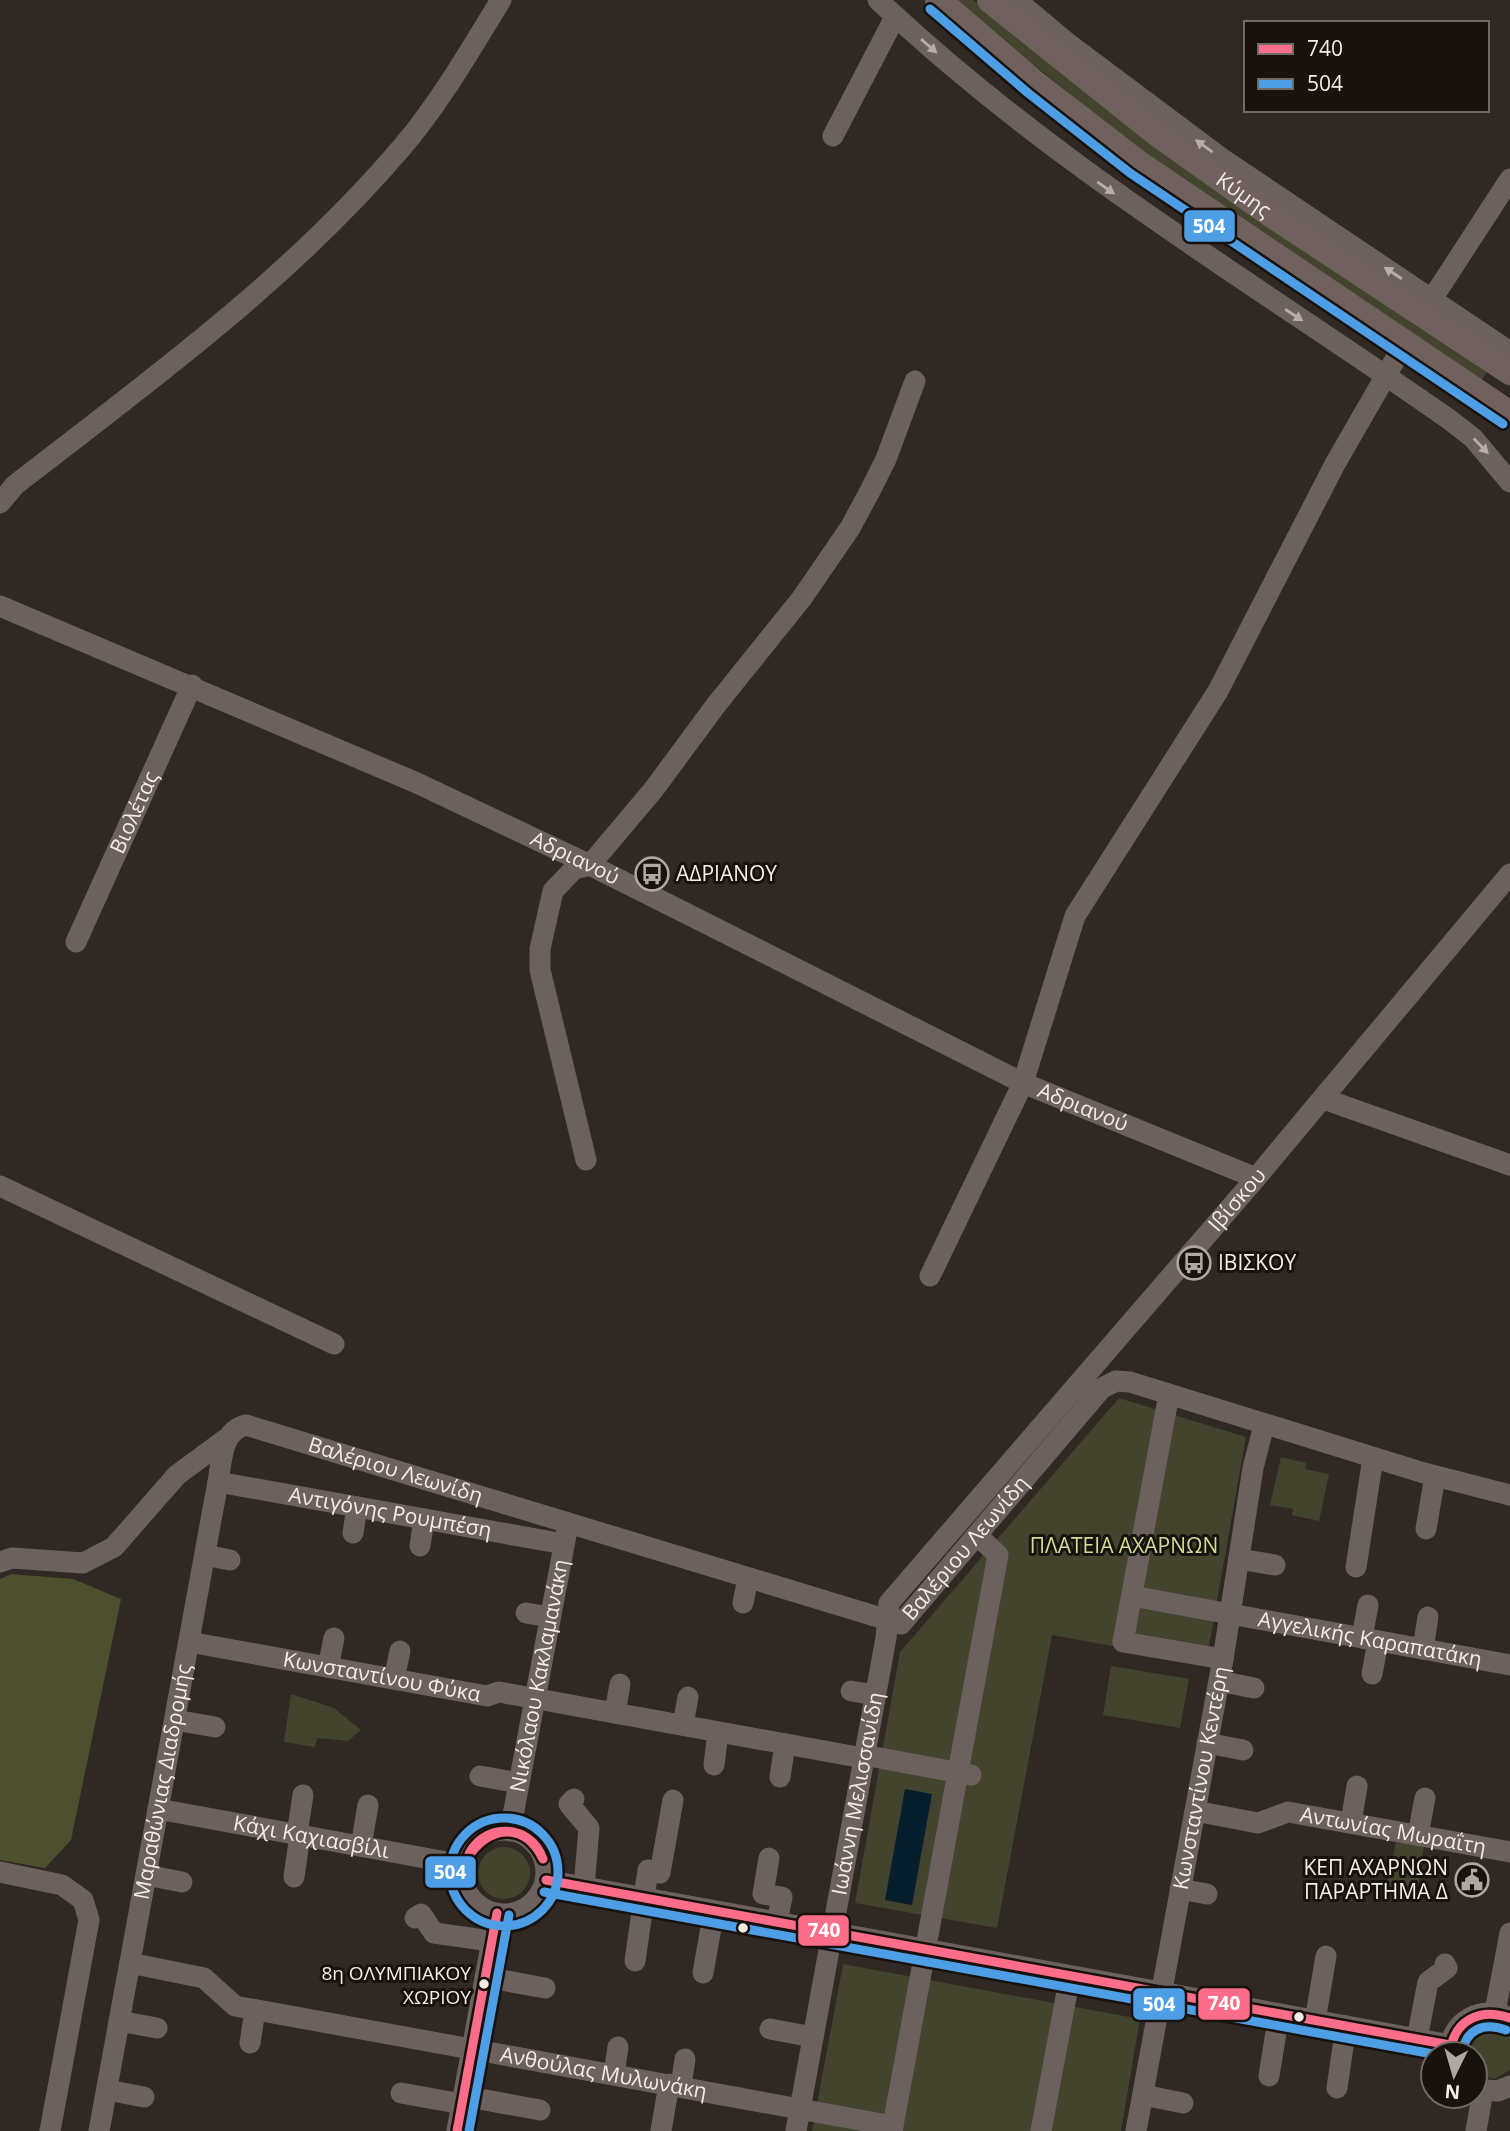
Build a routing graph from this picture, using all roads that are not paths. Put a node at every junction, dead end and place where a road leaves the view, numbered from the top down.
1 (501, 0) edge
2 (878, 0) edge
3 (938, 0) edge
4 (990, 0) edge
5 (1016, 0) edge
6 (895, 17) junction
7 (833, 136) dead end
8 (1510, 179) edge
9 (1432, 299) junction
10 (1404, 344) junction
11 (1510, 352) edge
12 (1510, 372) edge
13 (1386, 375) junction
14 (915, 381) dead end
15 (1510, 414) edge
16 (1510, 481) edge
17 (0, 503) edge
18 (0, 606) edge
19 (192, 685) junction
20 (590, 865) junction
21 (1510, 874) edge
22 (76, 942) dead end
23 (1023, 1083) junction
24 (1324, 1099) junction
25 (586, 1160) dead end
26 (1510, 1165) edge
27 (1256, 1178) junction
28 (0, 1186) edge
29 (930, 1276) dead end
30 (334, 1343) dead end
31 (1169, 1394) junction
32 (1264, 1425) junction
33 (228, 1436) junction
34 (1373, 1458) junction
35 (1434, 1476) junction
36 (218, 1482) junction
37 (1510, 1495) edge
38 (357, 1507) junction
39 (424, 1519) junction
40 (569, 1523) junction
41 (1426, 1529) dead end
42 (353, 1534) dead end
43 (978, 1536) junction
44 (564, 1545) junction
45 (420, 1546) dead end
46 (205, 1555) junction
47 (1239, 1559) junction
48 (230, 1560) dead end
49 (0, 1562) edge
50 (1275, 1565) dead end
51 (1356, 1567) dead end
52 (748, 1578) junction
53 (1132, 1596) junction
54 (743, 1603) dead end
55 (1368, 1605) dead end
56 (526, 1613) dead end
57 (1230, 1614) junction
58 (1428, 1617) dead end
59 (550, 1618) junction
60 (887, 1620) junction
61 (334, 1638) dead end
62 (1370, 1640) junction
63 (189, 1642) junction
64 (1423, 1649) junction
65 (400, 1650) dead end
66 (1223, 1659) junction
67 (1510, 1665) edge
68 (328, 1667) junction
69 (1372, 1674) dead end
70 (394, 1679) junction
71 (1219, 1681) junction
72 (620, 1684) dead end
73 (1254, 1688) dead end
74 (851, 1691) dead end
75 (875, 1695) junction
76 (688, 1697) dead end
77 (535, 1699) junction
78 (615, 1713) junction
79 (174, 1720) junction
80 (683, 1725) junction
81 (215, 1727) dead end
82 (718, 1732) junction
83 (1207, 1743) junction
84 (785, 1744) junction
85 (1243, 1750) dead end
86 (864, 1756) junction
87 (714, 1765) dead end
88 (964, 1774) junction
89 (480, 1776) dead end
90 (780, 1777) dead end
91 (519, 1783) junction
92 (1357, 1786) dead end
93 (303, 1795) dead end
94 (1425, 1798) dead end
95 (574, 1800) dead end
96 (673, 1800) dead end
97 (368, 1805) dead end
98 (158, 1809) junction
99 (1195, 1811) junction
100 (1344, 1828) junction
101 (510, 1831) junction
102 (298, 1835) junction
103 (1418, 1835) junction
104 (361, 1846) junction
105 (1510, 1852) edge
106 (769, 1858) dead end
107 (463, 1865) junction
108 (0, 1872) edge
109 (146, 1875) junction
110 (294, 1877) dead end
111 (546, 1880) junction
112 (182, 1882) dead end
113 (584, 1887) junction
114 (1180, 1889) junction
115 (1207, 1894) dead end
116 (644, 1898) junction
117 (714, 1911) junction
118 (497, 1913) junction
119 (415, 1918) dead end
120 (778, 1922) junction
121 (832, 1932) junction
122 (1510, 1933) edge
123 (491, 1941) junction
124 (925, 1949) junction
125 (1326, 1956) dead end
126 (635, 1961) dead end
127 (130, 1964) junction
128 (1446, 1964) dead end
129 (703, 1973) dead end
130 (1070, 1976) junction
131 (485, 1977) junction
132 (545, 1988) dead end
133 (1162, 1993) junction
134 (267, 2006) junction
135 (1279, 2014) junction
136 (1503, 2015) edge
137 (119, 2021) junction
138 (1315, 2021) junction
139 (1346, 2026) junction
140 (157, 2028) dead end
141 (770, 2029) dead end
142 (813, 2037) junction
143 (1417, 2039) junction
144 (1420, 2040) edge
145 (1452, 2040) edge
146 (250, 2043) dead end
147 (618, 2047) dead end
148 (472, 2049) junction
149 (685, 2059) dead end
150 (614, 2074) junction
151 (1269, 2076) dead end
152 (675, 2085) junction
153 (1510, 2086) edge
154 (1337, 2088) dead end
155 (107, 2090) junction
156 (1489, 2091) edge
157 (401, 2093) dead end
158 (1143, 2095) junction
159 (144, 2096) dead end
160 (462, 2100) junction
161 (1183, 2103) dead end
162 (800, 2108) junction
163 (540, 2110) dead end
164 (1478, 2110) edge
165 (892, 2128) edge
166 (50, 2131) edge
167 (99, 2131) edge
168 (457, 2131) edge
169 (661, 2131) edge
170 (796, 2131) edge
171 (1041, 2131) edge
172 (1136, 2131) edge
173 (1476, 2131) edge

1 - 17 street
2 - 6 street
3 - 10 main road, Κύμης
4 - 12 main road, Κύμης
9 -> 5 street
6 - 7 street
6 -> 13 street
8 - 9 street
9 - 11 street
10 - 13 street
10 - 15 main road, Κύμης
13 -> 16 street
13 - 23 street
14 - 20 street
18 - 19 street, Αδριανού
19 - 20 street, Αδριανού
19 - 22 street, Βιολέτας
20 - 23 street, Αδριανού
20 - 25 street
21 - 24 street, Ιβίσκου
23 - 27 street, Αδριανού
23 - 29 street
24 - 26 street
24 - 27 street, Ιβίσκου
27 - 60 street, Ιβίσκου
28 - 30 street
31 - 32 street, Βαλέριου Λεωνίδη
31 - 43 street, Βαλέριου Λεωνίδη
31 - 53 street
32 - 34 street, Βαλέριου Λεωνίδη
32 - 47 street, Κωνσταντίνου Κεντέρη
33 - 36 street, Μαραθώνιας Διαδρομής
33 - 40 street, Βαλέριου Λεωνίδη
33 - 49 street
34 - 35 street, Βαλέριου Λεωνίδη
34 - 51 street
35 - 37 street, Βαλέριου Λεωνίδη
35 - 41 street
36 - 38 street, Αντιγόνης Ρουμπέση
36 - 46 street, Μαραθώνιας Διαδρομής
38 - 39 street, Αντιγόνης Ρουμπέση
38 - 42 street
39 - 44 street, Αντιγόνης Ρουμπέση
39 - 45 street
40 - 44 street, Νικόλαου Κακλαμανάκη
40 - 52 street, Βαλέριου Λεωνίδη
43 - 60 street, Βαλέριου Λεωνίδη
43 - 88 street
44 - 59 street, Νικόλαου Κακλαμανάκη
46 - 48 street
46 - 63 street, Μαραθώνιας Διαδρομής
47 - 50 street
47 - 57 street, Κωνσταντίνου Κεντέρη
52 - 54 street
52 - 60 street, Βαλέριου Λεωνίδη
53 - 57 street, Αγγελικής Καραπατάκη
53 - 66 street
55 - 62 street
56 - 59 street
57 - 62 street, Αγγελικής Καραπατάκη
57 - 66 street, Κωνσταντίνου Κεντέρη
58 - 64 street
59 - 77 street, Νικόλαου Κακλαμανάκη
60 - 75 street, Ιωάννη Μελισσανίδη
61 - 68 street
62 - 64 street, Αγγελικής Καραπατάκη
62 - 69 street
63 - 68 street, Κωνσταντίνου Φύκα
63 - 79 street, Μαραθώνιας Διαδρομής
64 - 67 street, Αγγελικής Καραπατάκη
65 - 70 street
66 - 71 street, Κωνσταντίνου Κεντέρη
68 - 70 street, Κωνσταντίνου Φύκα
70 - 77 street, Κωνσταντίνου Φύκα
71 - 73 street
71 - 83 street, Κωνσταντίνου Κεντέρη
72 - 78 street
74 - 75 street
75 - 86 street, Ιωάννη Μελισσανίδη
76 - 80 street
77 - 78 street, Κωνσταντίνου Φύκα
77 - 91 street, Νικόλαου Κακλαμανάκη
78 - 80 street, Κωνσταντίνου Φύκα
79 - 81 street
79 - 98 street, Μαραθώνιας Διαδρομής
80 - 82 street, Κωνσταντίνου Φύκα
82 - 84 street, Κωνσταντίνου Φύκα
82 - 87 street
83 - 85 street
83 - 99 street, Κωνσταντίνου Κεντέρη
84 - 86 street, Κωνσταντίνου Φύκα
84 - 90 street
86 - 88 street, Κωνσταντίνου Φύκα
86 - 121 street, Ιωάννη Μελισσανίδη
88 - 124 street
89 - 91 street
91 - 101 street, Νικόλαου Κακλαμανάκη
92 - 100 street
93 - 102 street
94 - 103 street
95 - 113 street
96 - 116 street
97 - 104 street
98 - 102 street, Κάχι Καχιασβίλι
98 - 109 street, Μαραθώνιας Διαδρομής
99 - 100 street, Αντωνίας Μωραΐτη
99 - 114 street, Κωνσταντίνου Κεντέρη
100 - 103 street, Αντωνίας Μωραΐτη
101 - 107 street
101 - 111 street
102 - 104 street, Κάχι Καχιασβίλι
102 - 110 street
103 - 105 street, Αντωνίας Μωραΐτη
104 - 107 street, Κάχι Καχιασβίλι
106 - 120 street
107 - 118 street
108 - 166 street
109 - 112 street
109 - 127 street, Μαραθώνιας Διαδρομής
111 - 113 street
111 - 118 street
113 - 116 street
114 - 115 street
114 - 133 street, Κωνσταντίνου Κεντέρη
116 - 117 street
116 - 126 street
117 - 120 street
117 - 129 street
118 - 123 street
119 - 123 street
120 - 121 street
121 - 124 street
121 - 142 street, Ιωάννη Μελισσανίδη
122 - 136 street
123 - 131 street
124 - 130 street
124 - 165 street
125 - 138 street
127 - 134 street, Ανθούλας Μυλωνάκη
127 - 137 street, Μαραθώνιας Διαδρομής
128 - 143 street
130 - 133 street
130 - 171 street
131 - 132 street
131 - 148 street
133 - 135 street
133 - 158 street, Κωνσταντίνου Κεντέρη
134 - 146 street
134 - 148 street, Ανθούλας Μυλωνάκη
135 - 138 street
135 - 151 street
136 - 145 street
137 - 140 street
137 - 155 street, Μαραθώνιας Διαδρομής
138 - 139 street
139 - 143 street
139 - 154 street
141 - 142 street
142 - 162 street, Ιωάννη Μελισσανίδη
143 - 144 street
147 - 150 street
148 - 150 street, Ανθούλας Μυλωνάκη
148 - 160 street
149 - 152 street
150 - 152 street, Ανθούλας Μυλωνάκη
152 - 162 street, Ανθούλας Μυλωνάκη
152 - 169 street
153 - 156 street
155 - 159 street
155 - 167 street, Μαραθώνιας Διαδρομής
157 - 160 street
158 - 161 street
158 - 172 street, Κωνσταντίνου Κεντέρη
160 - 163 street
160 - 168 street
162 - 165 street, Ανθούλας Μυλωνάκη
162 - 170 street, Ιωάννη Μελισσανίδη
164 - 173 street

